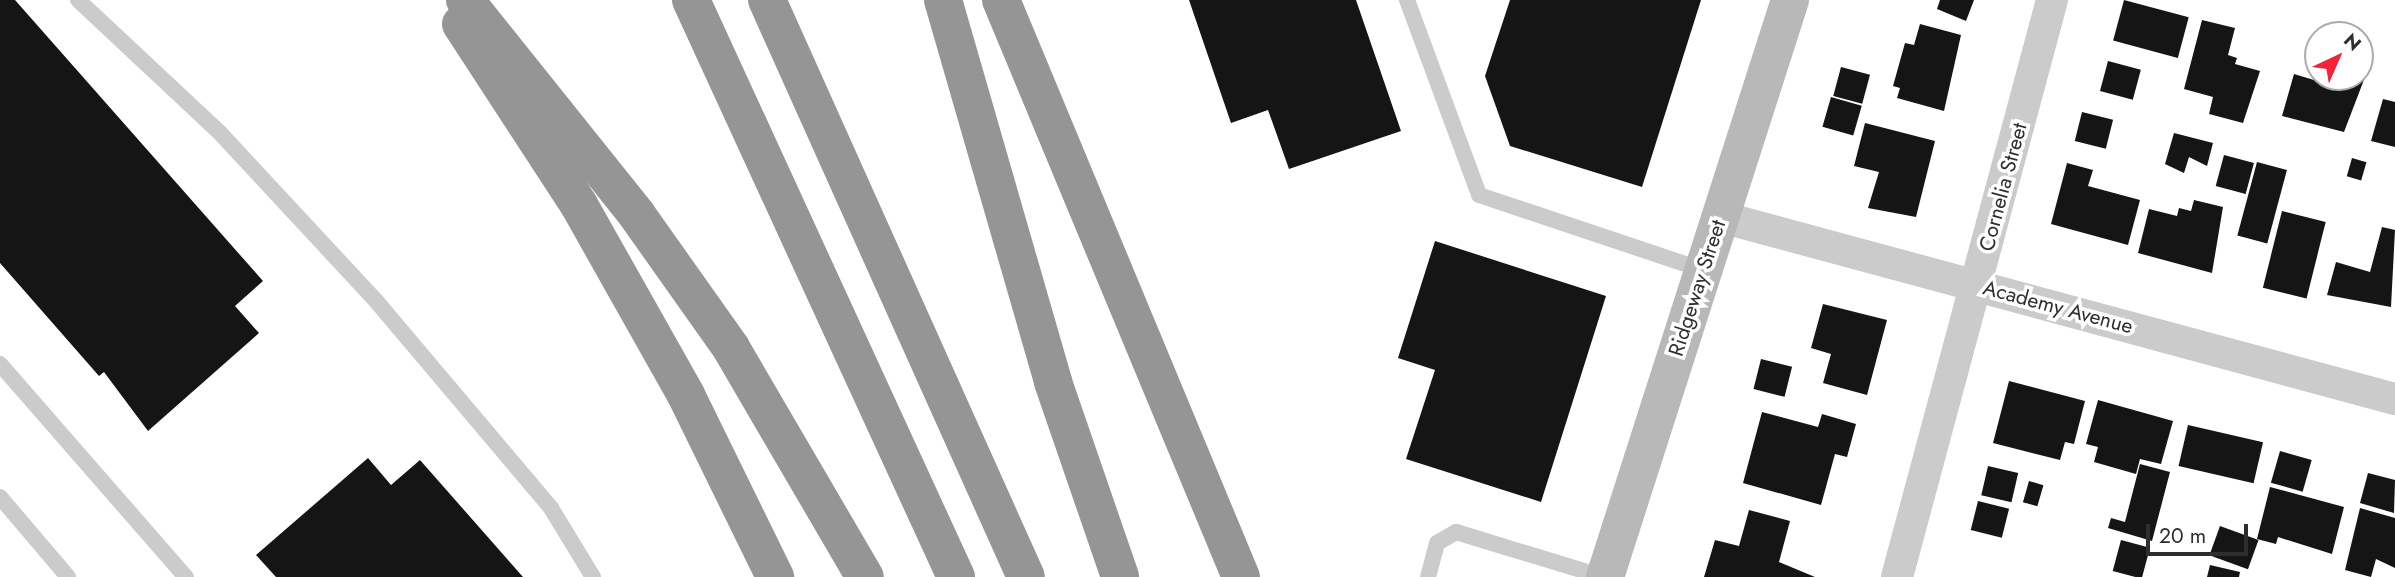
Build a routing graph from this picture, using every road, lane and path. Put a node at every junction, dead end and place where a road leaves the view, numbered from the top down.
1 (78, 0) edge
2 (449, 0) edge
3 (466, 0) edge
4 (691, 0) edge
5 (767, 0) edge
6 (943, 0) edge
7 (1001, 0) edge
8 (1407, 0) edge
9 (1790, 0) edge
10 (2052, 0) edge
11 (1721, 217) junction
12 (1703, 270) junction
13 (1977, 285) junction
14 (0, 364) edge
15 (2395, 399) edge
16 (0, 497) edge
17 (68, 577) edge
18 (186, 577) edge
19 (593, 577) edge
20 (775, 577) edge
21 (865, 577) edge
22 (956, 577) edge
23 (1026, 577) edge
24 (1120, 577) edge
25 (1241, 577) edge
26 (1427, 577) edge
27 (1604, 577) edge
28 (1897, 577) edge

1 - 19 lane
2 - 20 highway
3 - 21 highway
4 - 22 highway
5 - 23 highway
6 - 24 highway
7 - 25 highway
8 - 12 lane
9 - 11 street, Ridgeway Street
10 - 13 street, Cornelia Street
11 - 12 street, Ridgeway Street
11 - 13 street, Academy Avenue
12 - 27 street, Ridgeway Street
13 - 15 street, Academy Avenue
13 - 28 street, Cornelia Street
14 - 18 lane
16 - 17 lane
26 - 27 lane

